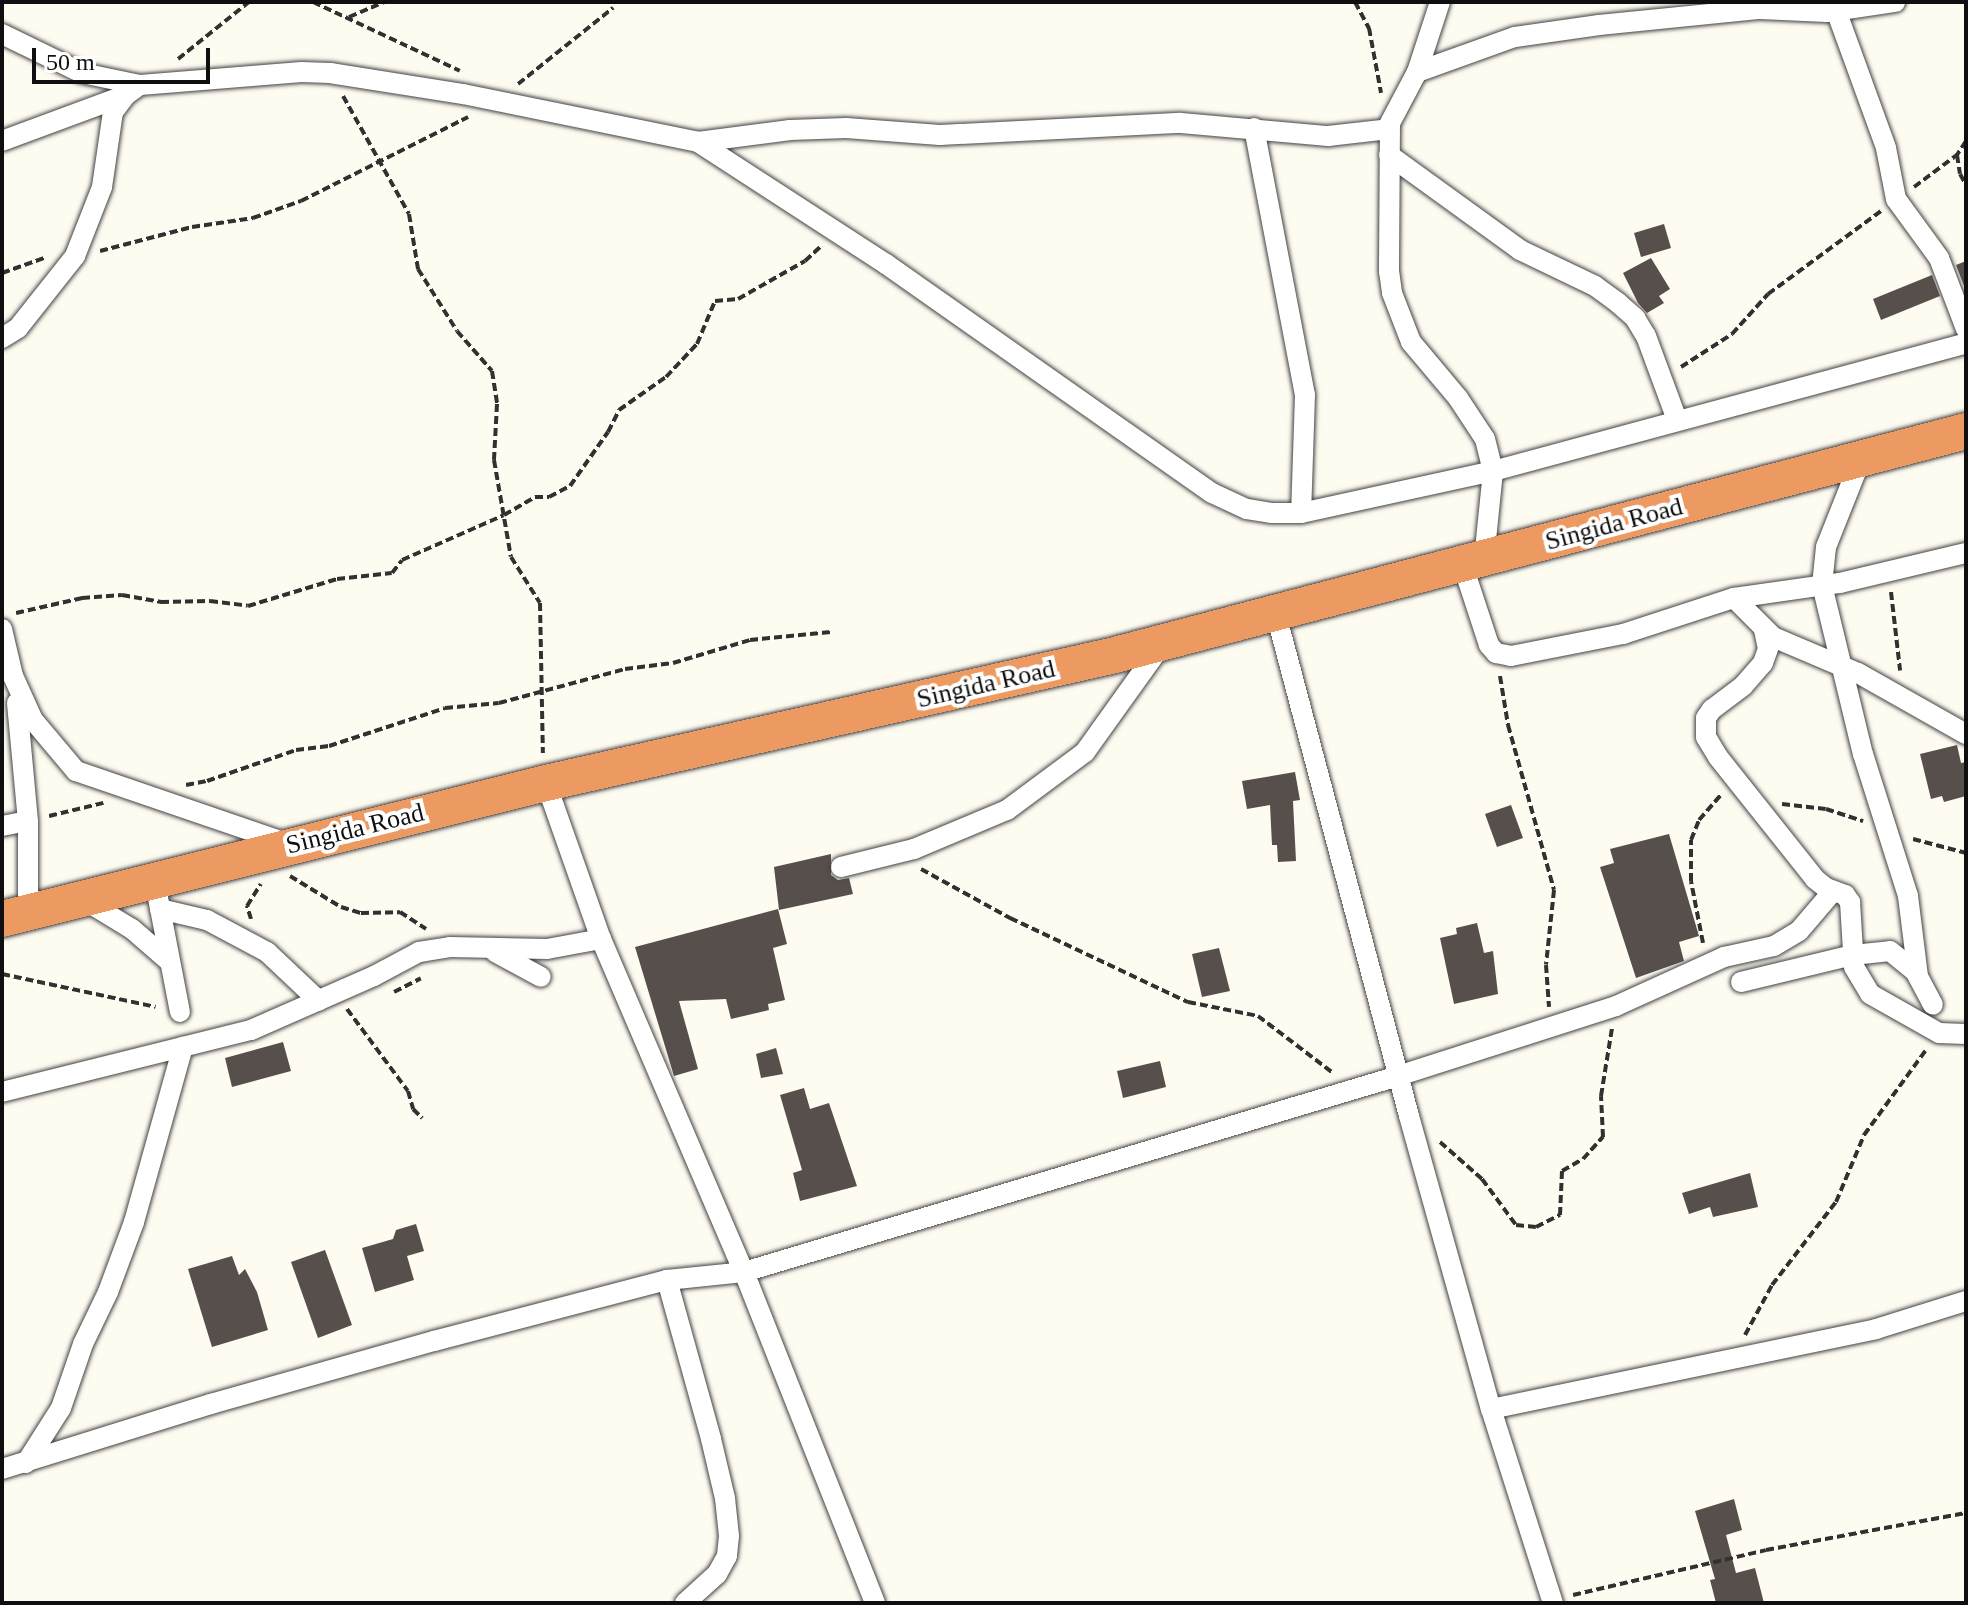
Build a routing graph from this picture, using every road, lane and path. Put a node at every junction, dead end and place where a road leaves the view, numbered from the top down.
1 (249, 2) edge
2 (313, 2) edge
3 (384, 2) edge
4 (1355, 2) edge
5 (1440, 2) edge
6 (1895, 2) edge
7 (1835, 6) edge
8 (613, 8) dead end
9 (349, 17) junction
10 (2, 34) edge
11 (1417, 72) junction
12 (330, 73) junction
13 (466, 74) dead end
14 (133, 90) junction
15 (499, 102) junction
16 (1392, 120) junction
17 (1254, 128) junction
18 (2, 141) edge
19 (1966, 141) edge
20 (698, 142) junction
21 (1389, 155) junction
22 (1957, 155) junction
23 (382, 159) junction
24 (1966, 185) edge
25 (1896, 199) junction
26 (836, 233) junction
27 (75, 256) junction
28 (2, 273) edge
29 (1966, 329) edge
30 (2, 338) edge
31 (1966, 343) edge
32 (1661, 380) junction
33 (1677, 420) junction
34 (1966, 431) edge
35 (1861, 459) junction
36 (1493, 471) junction
37 (1301, 513) junction
38 (504, 515) junction
39 (1966, 553) edge
40 (1473, 562) junction
41 (1888, 574) junction
42 (1822, 585) junction
43 (1734, 598) junction
44 (1276, 614) junction
45 (8, 622) edge
46 (1764, 630) junction
47 (831, 632) dead end
48 (1163, 643) junction
49 (1496, 653) junction
50 (1839, 665) junction
51 (13, 676) junction
52 (543, 691) junction
53 (1902, 697) junction
54 (1966, 734) edge
55 (1733, 776) junction
56 (546, 783) junction
57 (145, 792) junction
58 (1749, 793) junction
59 (28, 821) junction
60 (2, 826) edge
61 (1888, 831) junction
62 (275, 849) junction
63 (1966, 853) edge
64 (893, 854) junction
65 (841, 867) dead end
66 (1833, 891) junction
67 (157, 894) junction
68 (81, 898) junction
69 (15, 915) edge
70 (601, 939) junction
71 (450, 947) junction
72 (259, 948) junction
73 (491, 951) junction
74 (1853, 955) junction
75 (169, 961) junction
76 (1707, 964) junction
77 (429, 972) dead end
78 (2, 974) edge
79 (1918, 976) junction
80 (541, 977) dead end
81 (1741, 982) dead end
82 (390, 993) dead end
83 (340, 1001) junction
84 (1933, 1005) dead end
85 (1616, 1006) junction
86 (180, 1012) joint
87 (1550, 1027) junction
88 (1939, 1033) junction
89 (1966, 1034) edge
90 (183, 1047) junction
91 (1398, 1076) junction
92 (1354, 1089) junction
93 (2, 1092) edge
94 (1409, 1116) junction
95 (422, 1118) dead end
96 (744, 1272) junction
97 (667, 1280) junction
98 (1966, 1301) edge
99 (1732, 1359) junction
100 (1491, 1409) junction
101 (26, 1463) junction
102 (2, 1469) edge
103 (1966, 1513) edge
104 (1552, 1601) edge
105 (685, 1603) edge
106 (875, 1603) edge

1 - 14 path
2 - 9 path
3 - 9 path
4 - 16 path
5 - 11 street
6 - 7 street
7 - 11 street
7 - 25 street
8 - 15 path
9 - 13 path
10 - 14 street
11 - 16 street
12 - 14 street
12 - 15 street
12 - 23 path
14 - 18 street
14 - 27 street
15 - 20 street
15 - 23 path
16 - 17 street
16 - 21 street
17 - 20 street
17 - 37 street
19 - 22 path
20 - 26 street
21 - 32 street
21 - 36 street
22 - 24 path
22 - 25 path
23 - 27 path
23 - 38 path
25 - 29 street
25 - 32 path
26 - 37 street
26 - 38 path
27 - 28 path
27 - 30 street
31 - 33 street
32 - 33 street
33 - 36 street
34 - 35 highway, Singida Road
35 - 40 highway, Singida Road
35 - 42 street
36 - 37 street
36 - 40 street
38 - 45 path
38 - 52 path
39 - 41 street
40 - 44 highway, Singida Road
40 - 49 street
41 - 42 street
41 - 53 path
42 - 43 street
42 - 50 street
43 - 46 street
43 - 49 street
44 - 48 highway, Singida Road
44 - 91 street
45 - 51 street
46 - 50 street
46 - 55 street
47 - 52 path
48 - 56 highway, Singida Road
48 - 64 street
49 - 87 path
50 - 53 street
50 - 61 street
51 - 57 street
51 - 59 street
52 - 56 path
52 - 57 path
53 - 54 street
55 - 58 street
55 - 76 path
56 - 62 highway, Singida Road
56 - 70 street
57 - 59 path
57 - 62 street
58 - 61 path
58 - 66 street
59 - 60 street
59 - 69 street
61 - 63 path
61 - 79 street
62 - 67 highway, Singida Road
62 - 71 path
62 - 72 path
64 - 65 street
64 - 92 path
66 - 74 street
66 - 76 street
67 - 68 highway, Singida Road
67 - 72 street
67 - 75 street
68 - 69 highway, Singida Road
68 - 75 street
70 - 73 street
70 - 96 street
71 - 73 street
71 - 83 street
72 - 83 street
73 - 80 street
74 - 79 street
74 - 81 street
74 - 88 street
75 - 86 street
76 - 85 street
77 - 82 path
78 - 86 path
79 - 84 street
83 - 90 street
83 - 95 path
85 - 87 street
85 - 94 path
87 - 91 street
88 - 89 street
88 - 99 path
90 - 93 street
90 - 101 street
91 - 92 street
91 - 94 street
92 - 96 street
94 - 100 street
96 - 97 street
96 - 106 street
97 - 101 street
97 - 105 street
98 - 99 street
99 - 100 street
100 - 104 street
101 - 102 street
103 - 104 path

